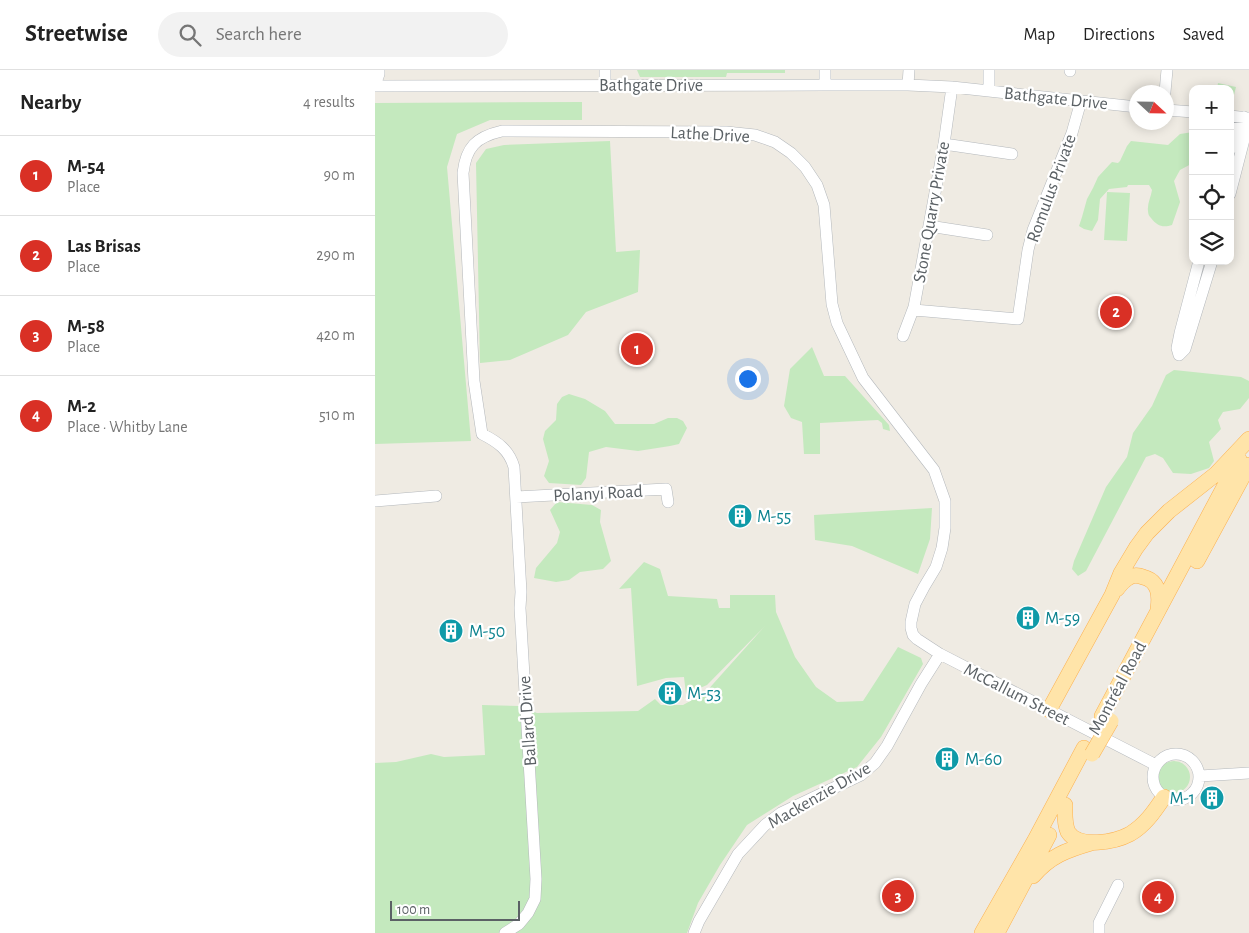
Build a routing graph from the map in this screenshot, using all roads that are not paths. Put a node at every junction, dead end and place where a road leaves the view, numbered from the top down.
1 (379, 70) edge
2 (605, 70) edge
3 (825, 70) edge
4 (909, 70) edge
5 (989, 70) edge
6 (1167, 70) edge
7 (825, 84) junction
8 (375, 85) edge
9 (605, 85) junction
10 (908, 85) junction
11 (1166, 85) edge
12 (952, 87) junction
13 (989, 90) junction
14 (1081, 101) junction
15 (1129, 105) edge
16 (1174, 111) edge
17 (1189, 112) edge
18 (1234, 116) edge
19 (1247, 118) edge
20 (1234, 138) edge
21 (944, 144) junction
22 (1012, 154) dead end
23 (1234, 179) edge
24 (929, 226) junction
25 (987, 235) dead end
26 (1198, 265) edge
27 (1211, 265) edge
28 (914, 310) junction
29 (903, 336) dead end
30 (1249, 439) edge
31 (1249, 465) edge
32 (436, 496) dead end
33 (516, 497) junction
34 (375, 501) edge
35 (668, 502) dead end
36 (1112, 595) junction
37 (1157, 613) junction
38 (911, 628) joint
39 (940, 654) junction
40 (1049, 710) junction
41 (1106, 718) junction
42 (1088, 751) junction
43 (1156, 766) junction
44 (1249, 772) edge
45 (1200, 776) junction
46 (1164, 798) junction
47 (1065, 805) junction
48 (1091, 843) junction
49 (1118, 885) dead end
50 (1017, 894) junction
51 (505, 933) edge
52 (694, 933) edge
53 (981, 933) edge
54 (997, 933) edge
55 (1099, 933) edge

1 - 8 street
2 - 9 street
3 - 7 street
4 - 10 street
5 - 13 street
6 - 11 street
7 - 9 street, Bathgate Drive
7 - 10 street, Bathgate Drive
8 - 9 street, Bathgate Drive
10 - 12 street, Bathgate Drive
12 - 13 street, Bathgate Drive
12 - 21 street, Stone Quarry Private
13 - 14 street, Bathgate Drive
14 - 15 street, Bathgate Drive
14 - 28 street, Romulus Private
16 - 17 street
18 - 19 street
19 - 20 street
19 - 23 street
21 - 22 street
21 - 24 street, Stone Quarry Private
24 - 25 street
24 - 28 street, Stone Quarry Private
26 - 27 street
28 - 29 street, Stone Quarry Private
30 - 36 main road
30 - 37 main road, Montréal Road
31 - 41 main road, Montréal Road
32 - 34 street
33 - 35 street, Polanyi Road
33 - 38 street, Lathe Drive
33 - 51 street, Ballard Drive
36 - 37 main road
36 - 40 main road
37 - 41 main road, Montréal Road
38 - 39 street, McCallum Street
39 - 40 street, McCallum Street
39 - 52 street, Mackenzie Drive
40 - 43 street, McCallum Street
41 - 42 main road, Montréal Road
42 - 47 main road, Montréal Road
42 - 53 main road, Montréal Road
43 - 45 street
43 - 46 street
44 - 45 street
45 - 46 street
46 - 48 main road
47 - 48 main road
47 - 50 main road, Montréal Road
48 - 50 main road
49 - 55 street
50 - 54 main road, Montréal Road

